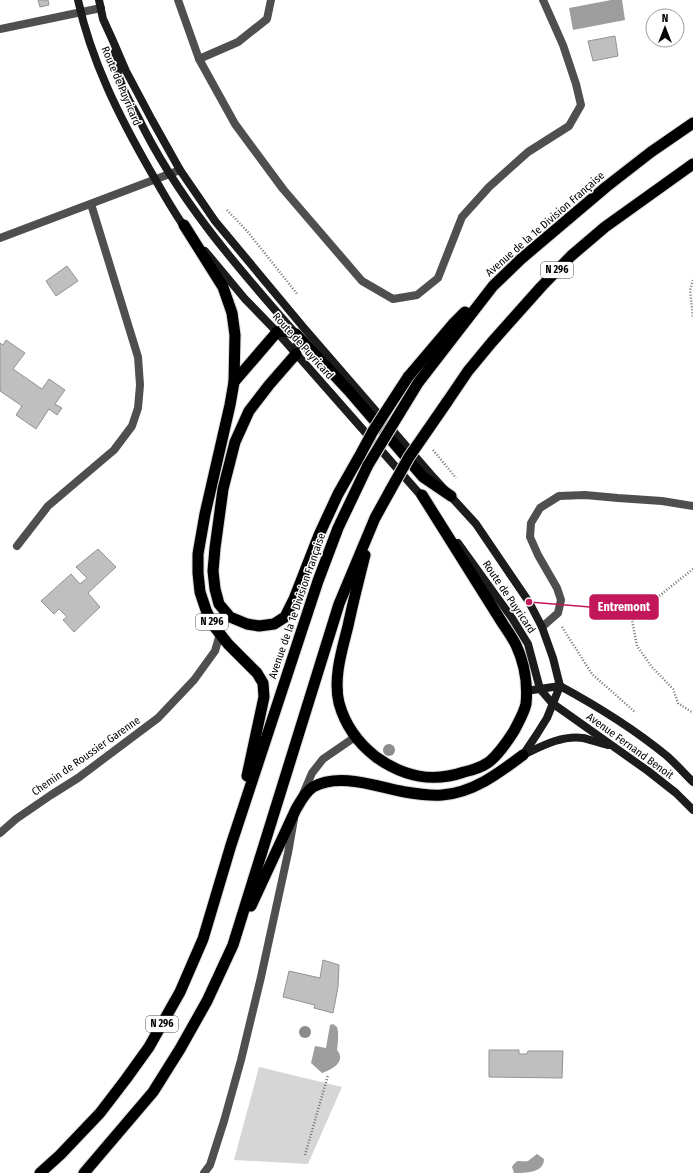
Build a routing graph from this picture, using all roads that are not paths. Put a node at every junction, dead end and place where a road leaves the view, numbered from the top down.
1 (78, 0) edge
2 (178, 0) edge
3 (271, 0) edge
4 (543, 0) edge
5 (100, 4) edge
6 (81, 12) junction
7 (0, 29) edge
8 (113, 41) junction
9 (199, 59) junction
10 (693, 123) edge
11 (693, 164) edge
12 (180, 170) junction
13 (169, 174) junction
14 (156, 180) junction
15 (91, 204) junction
16 (184, 226) junction
17 (0, 238) edge
18 (493, 286) junction
19 (277, 332) junction
20 (296, 334) junction
21 (296, 354) junction
22 (234, 382) junction
23 (422, 495) junction
24 (451, 496) junction
25 (693, 506) edge
26 (375, 518) junction
27 (17, 546) dead end
28 (224, 610) junction
29 (542, 627) junction
30 (220, 634) junction
31 (560, 686) junction
32 (540, 689) junction
33 (526, 691) junction
34 (552, 703) junction
35 (355, 737) junction
36 (613, 747) junction
37 (523, 755) junction
38 (693, 782) edge
39 (296, 809) junction
40 (693, 810) edge
41 (0, 833) edge
42 (231, 845) junction
43 (233, 945) junction
44 (40, 1173) edge
45 (84, 1173) edge
46 (204, 1173) edge

1 - 6 main road, Route de Puyricard
2 - 9 street
3 - 9 street
4 - 9 street
5 - 6 street
5 - 8 main road, Route de Puyricard
6 - 7 street
6 - 14 main road, Route de Puyricard
8 - 12 main road, Route de Puyricard
8 - 13 main road
10 - 18 highway, Avenue de la 1e Division Française / N 296
11 - 26 highway, N 296, bridge
12 - 13 street
12 - 24 main road, Route de Puyricard
13 - 14 street
13 - 20 main road
14 - 15 street
14 - 16 main road, Route de Puyricard
15 - 17 street
15 - 27 street
16 - 19 main road, Route de Puyricard
16 - 22 highway
18 - 28 highway, bridge
18 - 42 highway, Avenue de la 1e Division Française / N 296, bridge
19 - 20 highway
19 - 21 main road, Route de Puyricard
19 - 22 highway
20 - 21 main road
20 - 24 highway
21 - 23 main road, Route de Puyricard
21 - 28 highway
22 - 30 highway, N 296
23 - 32 main road, Route de Puyricard
23 - 33 highway
24 - 29 main road, Route de Puyricard
25 - 29 street
26 - 35 highway
26 - 43 highway, N 296
28 - 30 street, Chemin de Roussier Garenne
29 - 31 main road, Route de Puyricard
30 - 41 street, Chemin de Roussier Garenne
30 - 42 highway, N 296
31 - 32 main road
31 - 34 main road
31 - 38 main road, Avenue Fernand Benoit
32 - 33 main road
32 - 34 main road, Avenue Fernand Benoit
33 - 35 highway
34 - 36 main road, Avenue Fernand Benoit
34 - 37 main road
35 - 39 street
36 - 37 main road
36 - 40 main road, Avenue Fernand Benoit
37 - 39 highway
39 - 43 highway
39 - 46 street
42 - 44 highway, Avenue de la 1e Division Française / N 296
43 - 45 highway, N 296

